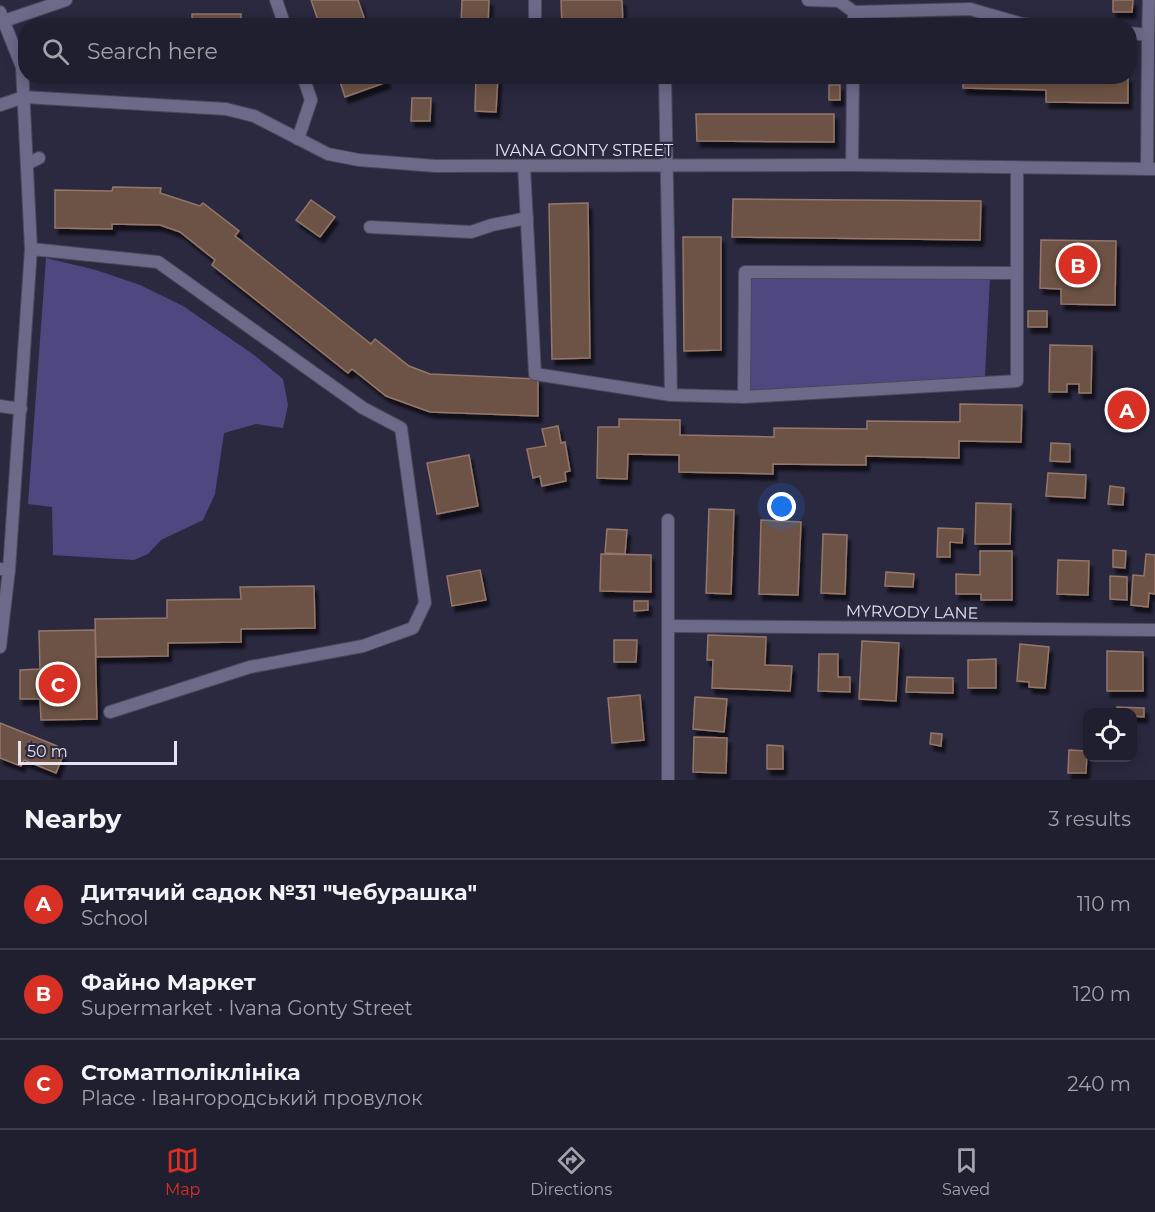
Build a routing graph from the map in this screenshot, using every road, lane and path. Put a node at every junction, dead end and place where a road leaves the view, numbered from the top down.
1 (66, 0) edge
2 (276, 0) edge
3 (535, 0) edge
4 (808, 0) edge
5 (1149, 0) edge
6 (854, 12) junction
7 (2, 16) edge
8 (282, 18) edge
9 (535, 18) edge
10 (854, 18) edge
11 (1001, 18) edge
12 (1137, 34) edge
13 (1148, 35) junction
14 (18, 57) edge
15 (23, 84) edge
16 (306, 84) edge
17 (664, 84) edge
18 (852, 84) edge
19 (24, 97) junction
20 (0, 105) edge
21 (298, 139) junction
22 (852, 165) junction
23 (524, 166) junction
24 (666, 166) junction
25 (1017, 168) junction
26 (1151, 169) edge
27 (527, 218) junction
28 (370, 227) dead end
29 (31, 249) junction
30 (1017, 273) junction
31 (671, 395) junction
32 (744, 397) junction
33 (0, 406) edge
34 (21, 409) junction
35 (668, 520) dead end
36 (6, 532) edge
37 (4, 570) edge
38 (670, 626) junction
39 (1155, 630) edge
40 (0, 647) edge
41 (110, 712) dead end
42 (667, 779) edge

1 - 7 street
2 - 8 street
3 - 9 street
4 - 6 street
5 - 13 street
6 - 10 street
6 - 11 street
7 - 14 street
12 - 13 street
13 - 26 street
15 - 19 street
16 - 21 street
17 - 24 street
18 - 22 street
19 - 20 street
19 - 21 street, IVANA GONTY STREET
19 - 29 street
21 - 23 street, IVANA GONTY STREET
22 - 24 street, IVANA GONTY STREET
22 - 25 street, IVANA GONTY STREET
23 - 24 street, IVANA GONTY STREET
23 - 27 street
24 - 31 street
25 - 26 street, IVANA GONTY STREET
25 - 30 street
27 - 28 street
27 - 31 street
29 - 34 street
29 - 41 street
30 - 32 street
30 - 32 street
31 - 32 street
33 - 34 street
34 - 36 street
35 - 38 street
36 - 37 street
37 - 40 street
38 - 39 street, MYRVODY LANE
38 - 42 street

